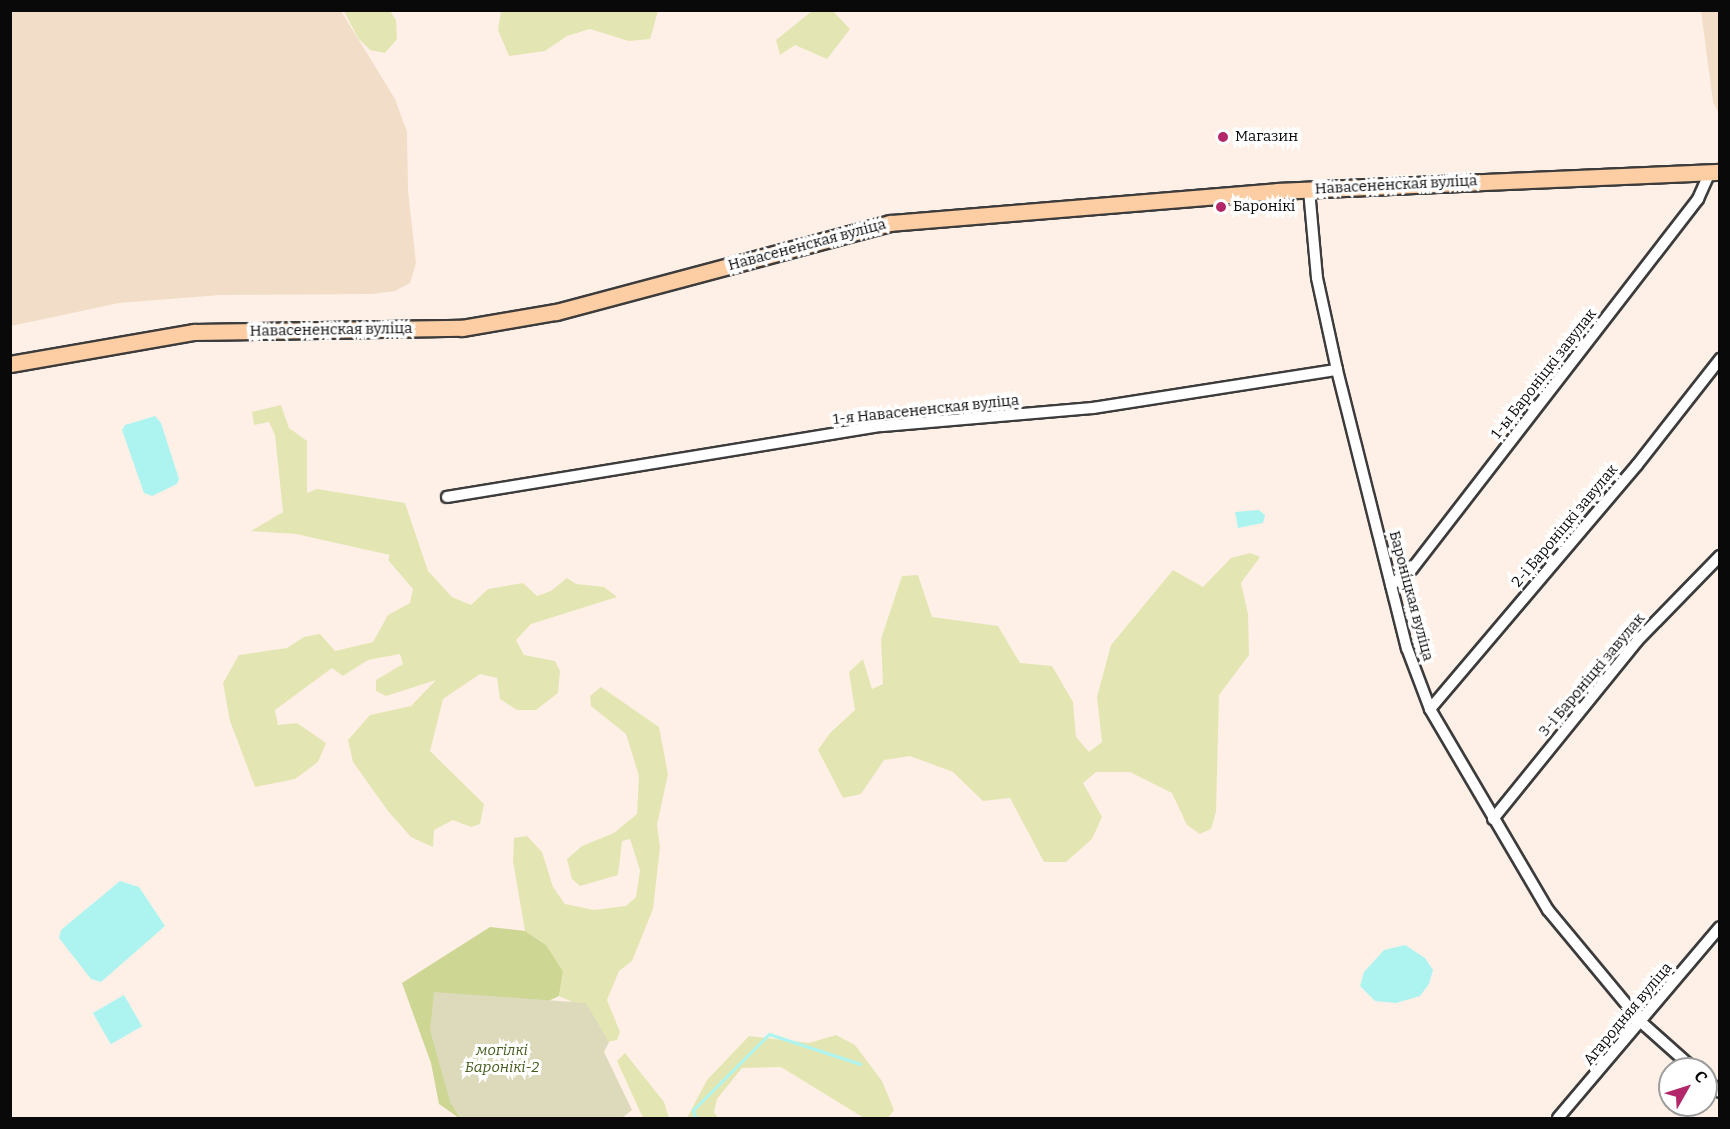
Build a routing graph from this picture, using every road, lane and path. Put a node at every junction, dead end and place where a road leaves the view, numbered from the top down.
1 (1715, 172) edge
2 (1309, 190) junction
3 (1719, 359) edge
4 (10, 364) edge
5 (1337, 370) junction
6 (447, 497) dead end
7 (1719, 556) edge
8 (1391, 585) junction
9 (1430, 709) junction
10 (1493, 819) junction
11 (1719, 927) edge
12 (1641, 1022) junction
13 (1680, 1057) edge
14 (1558, 1119) edge

1 - 2 main road, Навасененская вуліца
1 - 8 street, 1-ы Бароніцкі завулак
2 - 4 main road, Навасененская вуліца
2 - 5 street, Бароніцкая вуліца
3 - 9 street, 2-і Бароніцкі завулак
5 - 6 street, 1-я Навасененская вуліца
5 - 8 street, Бароніцкая вуліца
7 - 10 street, 3-і Бароніцкі завулак
8 - 9 street, Бароніцкая вуліца
9 - 10 street, Бароніцкая вуліца
10 - 12 street, Бароніцкая вуліца
11 - 12 street, Агародняя вуліца
12 - 13 street, Бароніцкая вуліца
12 - 14 street, Агародняя вуліца

